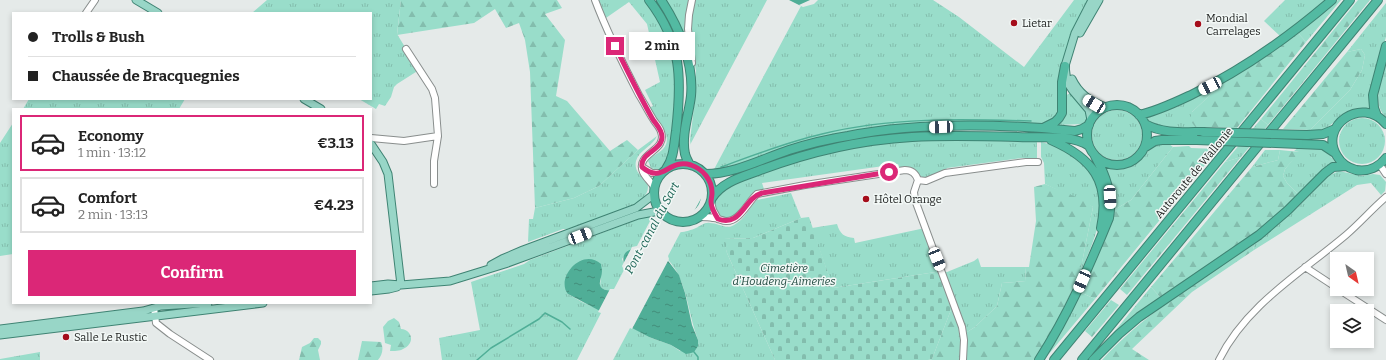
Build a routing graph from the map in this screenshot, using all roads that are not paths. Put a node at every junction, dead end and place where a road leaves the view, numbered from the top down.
1 (95, 0) edge
2 (136, 0) edge
3 (595, 0) edge
4 (649, 0) edge
5 (661, 0) edge
6 (692, 0) edge
7 (1092, 0) edge
8 (1099, 0) edge
9 (1332, 0) edge
10 (1350, 0) edge
11 (1378, 0) edge
12 (87, 12) edge
13 (156, 12) edge
14 (1386, 46) edge
15 (406, 48) dead end
16 (1065, 66) junction
17 (691, 87) junction
18 (306, 100) edge
19 (1106, 107) junction
20 (319, 108) edge
21 (1139, 115) junction
22 (1377, 116) junction
23 (1090, 122) junction
24 (1145, 124) junction
25 (1386, 124) edge
26 (1044, 128) junction
27 (1335, 129) junction
28 (438, 136) junction
29 (372, 138) edge
30 (1047, 138) junction
31 (372, 146) edge
32 (1089, 146) junction
33 (1144, 148) junction
34 (1335, 154) junction
35 (1095, 156) junction
36 (1386, 158) edge
37 (1038, 162) dead end
38 (690, 165) junction
39 (1380, 165) junction
40 (1346, 166) junction
41 (642, 167) junction
42 (664, 171) junction
43 (705, 174) junction
44 (1386, 174) edge
45 (918, 180) junction
46 (434, 184) dead end
47 (654, 191) junction
48 (1386, 197) edge
49 (712, 200) junction
50 (659, 211) junction
51 (700, 217) junction
52 (718, 219) junction
53 (1098, 245) junction
54 (1305, 267) junction
55 (483, 270) junction
56 (1330, 284) edge
57 (401, 285) junction
58 (372, 286) edge
59 (372, 291) edge
60 (1349, 296) edge
61 (184, 304) edge
62 (184, 304) edge
63 (201, 304) edge
64 (251, 304) edge
65 (154, 312) junction
66 (1386, 320) edge
67 (0, 329) edge
68 (0, 335) edge
69 (210, 360) edge
70 (963, 360) edge
71 (1039, 360) edge
72 (1054, 360) edge
73 (1082, 360) edge
74 (1093, 360) edge
75 (1219, 360) edge

1 - 12 street
2 - 13 main road
3 - 41 street
4 - 42 highway
5 - 17 highway
6 - 17 street
7 - 16 main road
8 - 19 main road
9 - 21 highway
10 - 72 highway, Autoroute de Wallonie
11 - 73 highway
14 - 22 highway
15 - 28 street
16 - 23 main road
16 - 26 highway
17 - 38 highway
18 - 20 main road
19 - 21 highway
19 - 23 highway
21 - 24 highway
22 - 25 highway
22 - 27 highway
23 - 26 highway
23 - 32 highway
24 - 27 highway, bridge
24 - 33 highway
26 - 43 highway
27 - 34 highway
28 - 29 street
28 - 46 street
30 - 32 highway
30 - 49 highway
30 - 53 highway
31 - 57 main road
32 - 35 highway
33 - 34 highway, bridge
33 - 35 highway
34 - 40 highway
35 - 53 highway
36 - 39 highway
37 - 45 street
38 - 42 highway
38 - 43 highway
39 - 40 highway
39 - 44 street
40 - 74 highway
41 - 42 street
41 - 47 street
42 - 47 highway
43 - 49 highway
45 - 52 street
45 - 70 street
47 - 50 highway
47 - 55 main road
48 - 54 street
49 - 51 highway
49 - 52 street
50 - 51 highway
50 - 55 main road
51 - 52 street
53 - 71 highway
54 - 56 street
54 - 75 street
55 - 57 main road
57 - 58 main road
57 - 59 main road
60 - 66 street
61 - 63 main road
62 - 65 main road
64 - 65 main road
65 - 67 main road
65 - 68 main road
65 - 69 street

